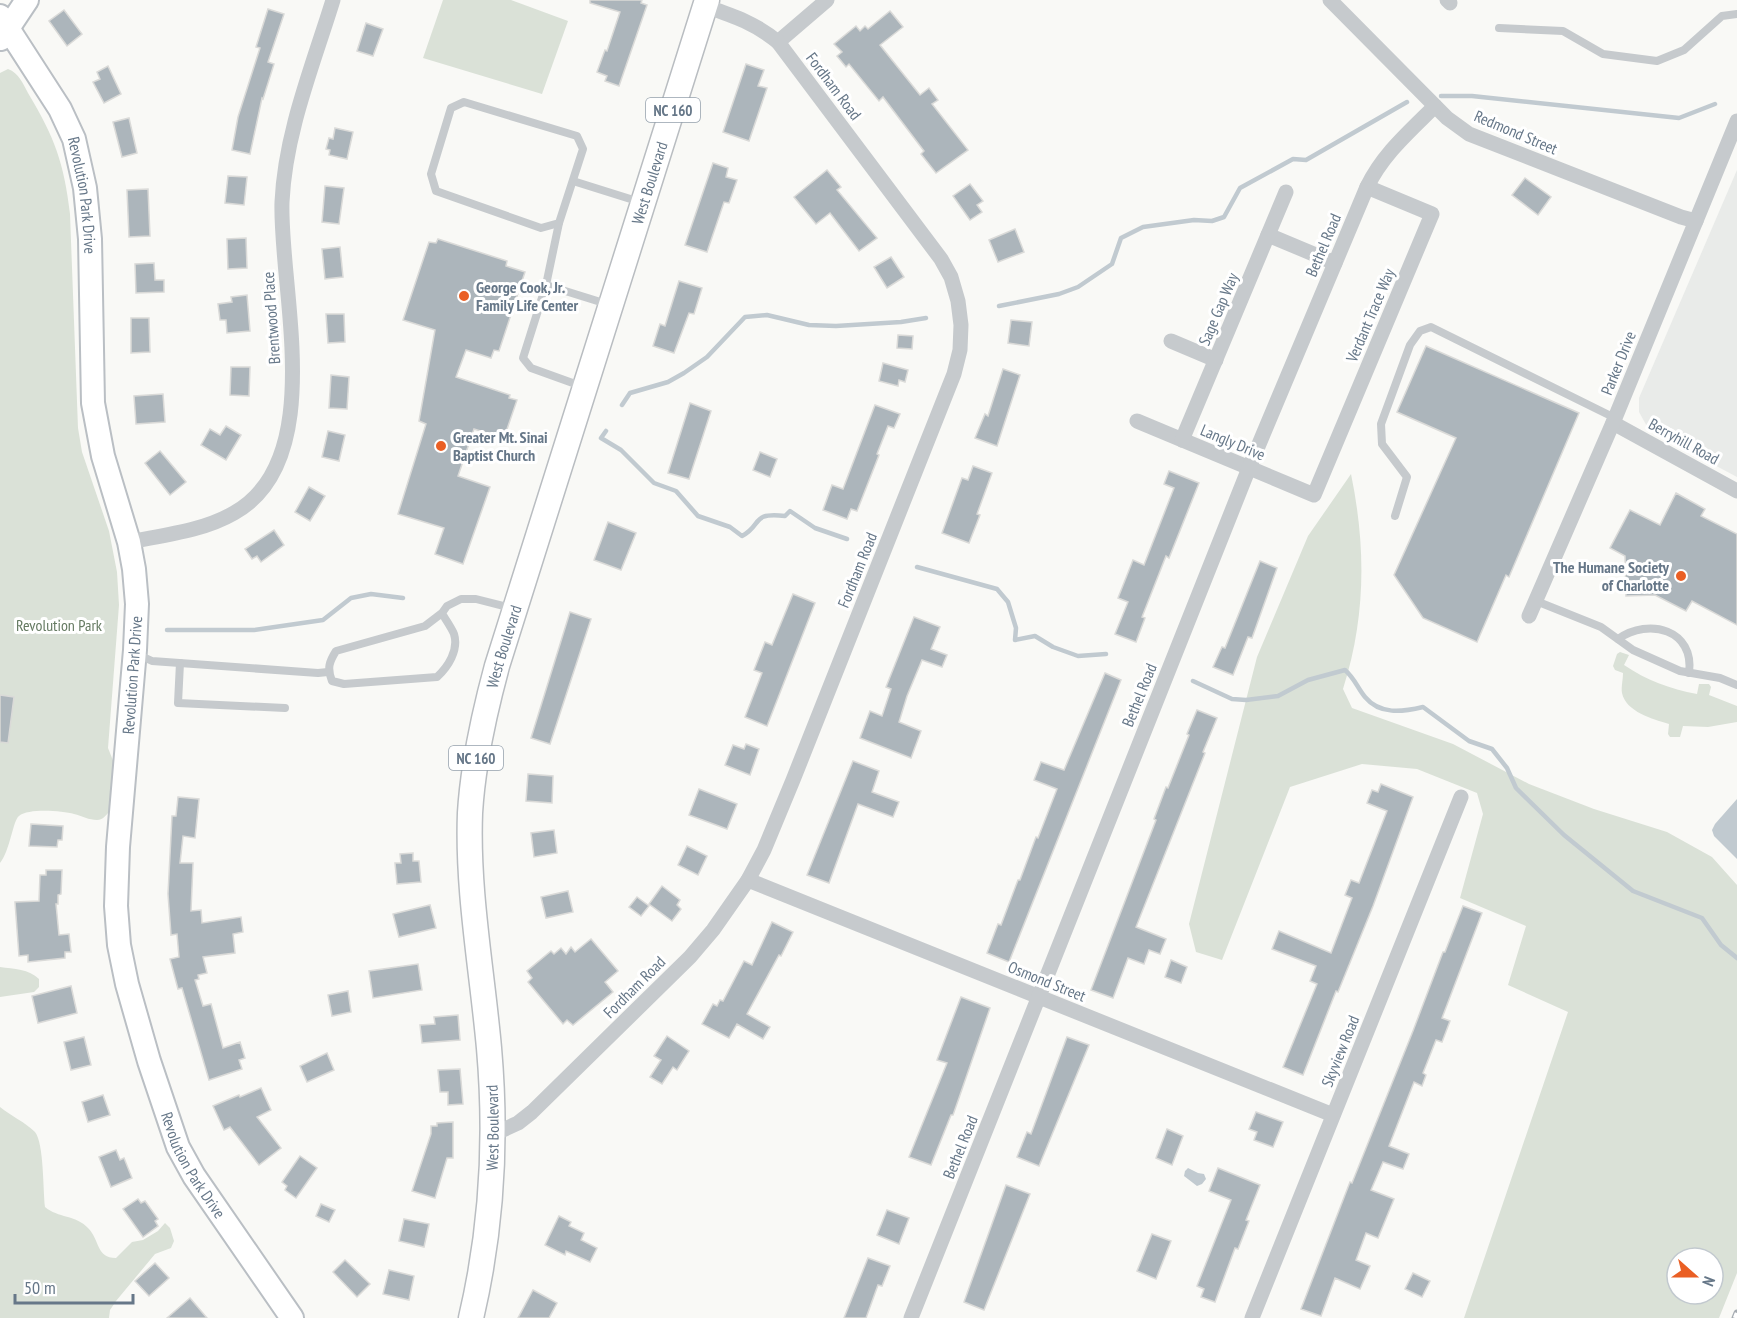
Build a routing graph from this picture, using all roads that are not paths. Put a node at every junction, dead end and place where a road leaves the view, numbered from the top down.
1 (27, 0) edge
2 (333, 0) edge
3 (827, 0) edge
4 (1330, 0) edge
5 (706, 3) edge
6 (1737, 14) edge
7 (3, 28) edge
8 (1499, 28) dead end
9 (778, 42) junction
10 (1435, 106) junction
11 (1737, 121) edge
12 (573, 181) junction
13 (1367, 188) junction
14 (1286, 192) dead end
15 (643, 203) junction
16 (1696, 221) junction
17 (559, 223) junction
18 (1268, 235) junction
19 (1335, 263) junction
20 (546, 285) junction
21 (611, 306) junction
22 (1171, 341) dead end
23 (1216, 360) junction
24 (585, 387) junction
25 (1614, 420) junction
26 (1137, 422) dead end
27 (1182, 440) junction
28 (1249, 468) junction
29 (1737, 491) edge
30 (1314, 495) joint
31 (1395, 516) dead end
32 (129, 542) junction
33 (1536, 601) junction
34 (515, 609) junction
35 (442, 613) junction
36 (1529, 616) dead end
37 (1618, 639) junction
38 (135, 654) junction
39 (180, 663) junction
40 (328, 672) junction
41 (1689, 673) junction
42 (1737, 685) edge
43 (285, 708) dead end
44 (1461, 797) dead end
45 (748, 880) junction
46 (1038, 997) junction
47 (1333, 1115) junction
48 (494, 1134) junction
49 (292, 1318) edge
50 (471, 1318) edge
51 (911, 1318) edge
52 (1252, 1318) edge

1 - 7 street
2 - 32 street, Brentwood Place
3 - 9 street
4 - 10 street, Redmond Street
5 - 9 street, Fordham Road
5 - 15 main road, West Boulevard / NC 160
6 - 8 lane
7 - 32 street, Revolution Park Drive
9 - 45 street, Fordham Road
10 - 13 street, Bethel Road
10 - 16 street, Redmond Street
11 - 16 street, Parker Drive
12 - 15 lane
12 - 17 lane
12 - 17 lane
13 - 19 street, Bethel Road
13 - 30 street, Verdant Trace Way
14 - 18 street, Sage Gap Way
15 - 21 main road, West Boulevard / NC 160
16 - 25 street, Parker Drive
17 - 20 lane
18 - 19 street
18 - 23 street, Sage Gap Way
19 - 28 street, Bethel Road
20 - 21 lane
20 - 24 lane
21 - 24 main road, West Boulevard / NC 160
22 - 23 street
23 - 27 street, Sage Gap Way
24 - 34 main road, West Boulevard / NC 160
25 - 29 street, Berryhill Road
25 - 31 lane
25 - 33 street, Parker Drive
26 - 27 street, Langly Drive
27 - 28 street, Langly Drive
28 - 30 street, Langly Drive
28 - 46 street, Bethel Road
32 - 38 street, Revolution Park Drive
33 - 36 street, Parker Drive
33 - 37 lane
34 - 35 lane
34 - 48 main road, West Boulevard / NC 160
35 - 40 lane
35 - 40 lane
37 - 41 lane
37 - 41 lane
38 - 39 lane
38 - 49 street, Revolution Park Drive
39 - 40 lane
39 - 43 lane
41 - 42 lane
44 - 47 street, Skyview Road
45 - 46 street, Osmond Street
45 - 48 street, Fordham Road
46 - 47 street, Osmond Street
46 - 51 street, Bethel Road
47 - 52 street, Skyview Road
48 - 50 main road, West Boulevard / NC 160

